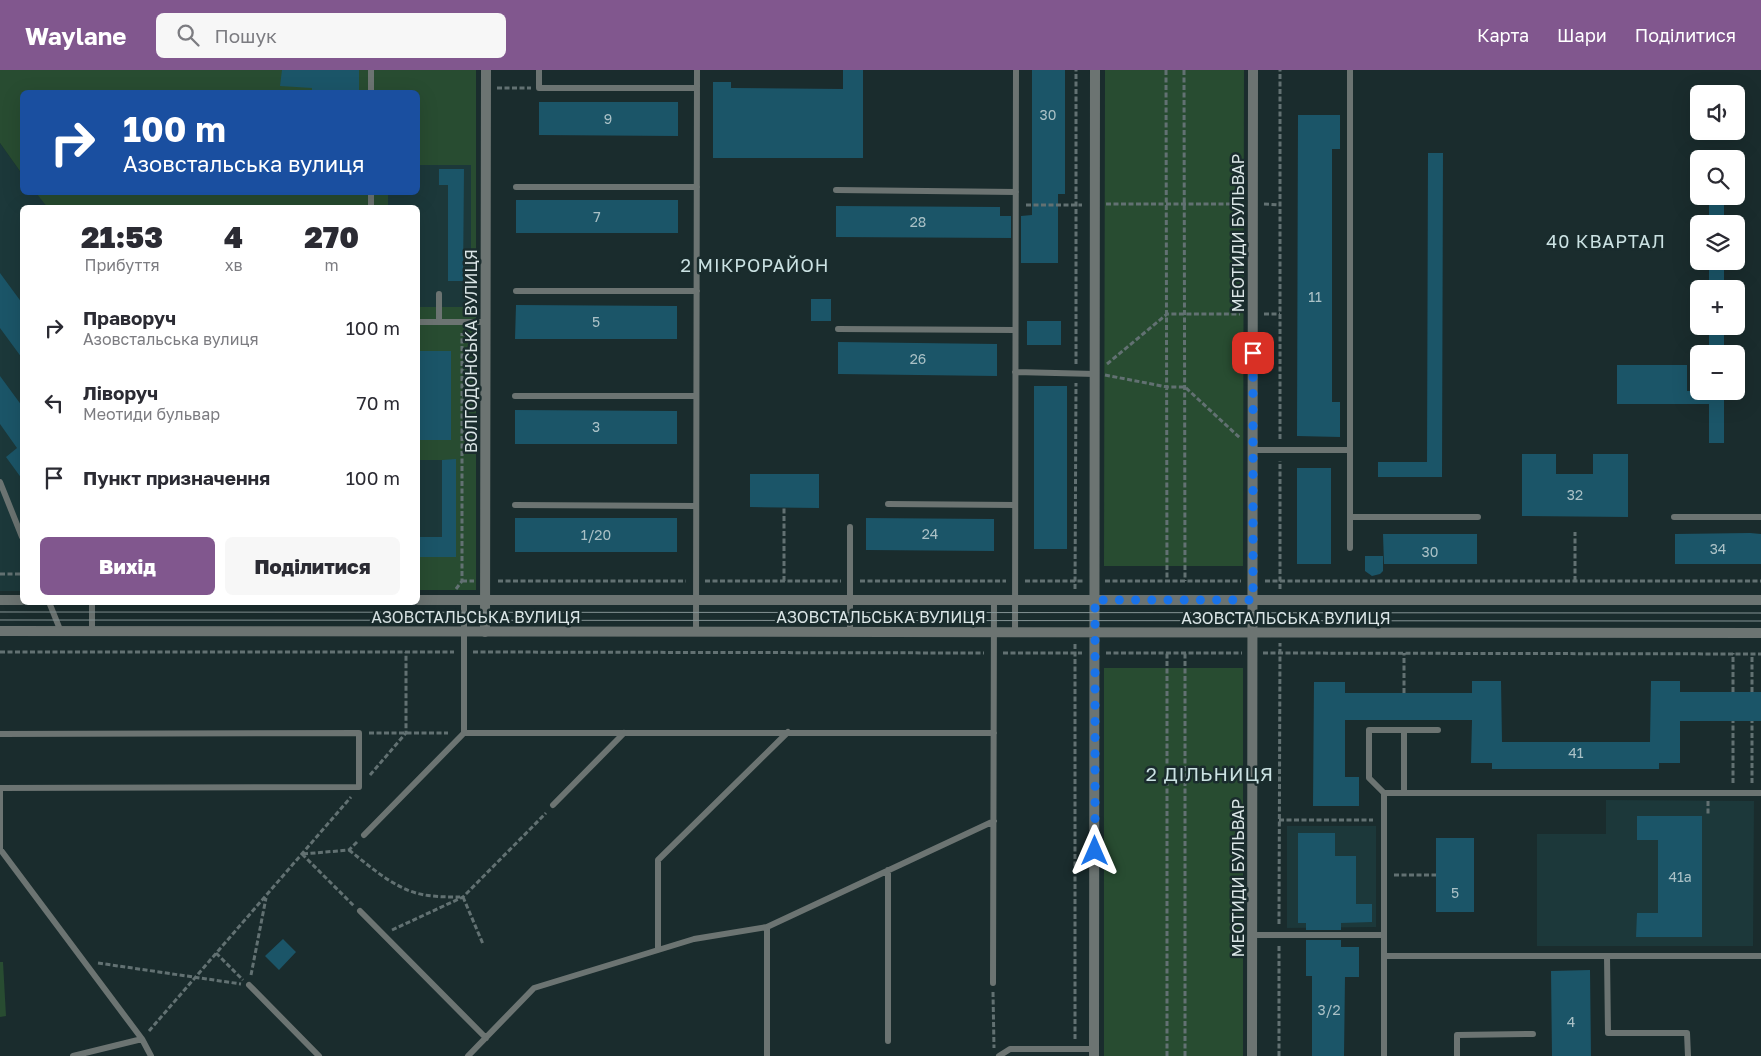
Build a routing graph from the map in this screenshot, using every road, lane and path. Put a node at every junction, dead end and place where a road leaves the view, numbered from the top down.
1 (371, 70) edge
2 (486, 70) edge
3 (539, 70) edge
4 (697, 70) edge
5 (1016, 70) edge
6 (1076, 70) edge
7 (1095, 70) edge
8 (1166, 70) edge
9 (1184, 70) edge
10 (1253, 70) edge
11 (1280, 70) edge
12 (1350, 70) edge
13 (486, 88) junction
14 (539, 88) junction
15 (697, 88) junction
16 (371, 90) edge
17 (516, 186) dead end
18 (697, 187) junction
19 (836, 190) dead end
20 (1016, 192) junction
21 (1253, 204) junction
22 (1280, 204) junction
23 (1167, 205) junction
24 (1185, 205) junction
25 (516, 291) dead end
26 (696, 291) junction
27 (439, 294) dead end
28 (1167, 314) junction
29 (1185, 314) junction
30 (1253, 314) junction
31 (1280, 314) junction
32 (420, 322) edge
33 (439, 322) junction
34 (462, 322) junction
35 (486, 322) junction
36 (838, 329) dead end
37 (1016, 330) junction
38 (1015, 372) junction
39 (1076, 373) junction
40 (1095, 374) junction
41 (1167, 386) junction
42 (1185, 386) junction
43 (515, 396) dead end
44 (696, 396) junction
45 (1253, 450) junction
46 (1280, 450) junction
47 (1350, 450) junction
48 (0, 482) edge
49 (888, 504) dead end
50 (515, 505) dead end
51 (1015, 505) junction
52 (696, 506) junction
53 (784, 508) dead end
54 (1350, 517) junction
55 (1478, 517) dead end
56 (1674, 517) dead end
57 (1761, 517) edge
58 (850, 527) dead end
59 (20, 532) edge
60 (1575, 532) dead end
61 (1350, 548) dead end
62 (0, 574) edge
63 (20, 574) edge
64 (492, 581) dead end
65 (696, 581) junction
66 (784, 581) junction
67 (850, 581) junction
68 (1015, 581) junction
69 (1075, 581) junction
70 (1095, 581) junction
71 (1167, 581) junction
72 (1185, 581) junction
73 (1253, 581) junction
74 (1280, 581) junction
75 (1512, 581) junction
76 (1575, 581) junction
77 (1761, 581) edge
78 (456, 587) dead end
79 (0, 600) edge
80 (20, 600) edge
81 (420, 600) edge
82 (464, 600) junction
83 (485, 600) junction
84 (696, 600) junction
85 (850, 600) junction
86 (994, 600) junction
87 (1015, 600) junction
88 (1075, 600) junction
89 (1095, 600) junction
90 (1253, 600) junction
91 (1280, 600) junction
92 (1512, 600) junction
93 (1761, 600) edge
94 (50, 605) edge
95 (92, 605) edge
96 (0, 632) edge
97 (61, 632) junction
98 (92, 632) junction
99 (464, 632) junction
100 (485, 632) junction
101 (696, 632) junction
102 (850, 632) junction
103 (994, 632) junction
104 (1015, 632) junction
105 (1075, 632) junction
106 (1095, 633) junction
107 (1253, 633) junction
108 (1280, 633) junction
109 (1512, 633) junction
110 (1761, 633) edge
111 (0, 652) edge
112 (406, 652) junction
113 (456, 652) dead end
114 (492, 652) dead end
115 (994, 653) junction
116 (1075, 653) junction
117 (1095, 653) junction
118 (1167, 653) junction
119 (1185, 653) junction
120 (1253, 653) junction
121 (1280, 653) junction
122 (1404, 653) junction
123 (1512, 653) junction
124 (1733, 653) junction
125 (1752, 654) junction
126 (1761, 654) edge
127 (1733, 692) dead end
128 (1752, 692) dead end
129 (1404, 693) dead end
130 (1752, 721) dead end
131 (1733, 722) dead end
132 (1404, 730) junction
133 (1438, 730) dead end
134 (788, 732) junction
135 (359, 733) junction
136 (406, 733) junction
137 (464, 733) junction
138 (624, 733) junction
139 (994, 733) junction
140 (0, 734) edge
141 (0, 788) edge
142 (359, 788) junction
143 (1384, 793) junction
144 (1404, 793) junction
145 (1733, 793) junction
146 (1752, 793) junction
147 (1761, 793) edge
148 (553, 805) joint
149 (1280, 820) junction
150 (1384, 820) junction
151 (994, 821) junction
152 (364, 834) dead end
153 (302, 854) junction
154 (888, 870) junction
155 (1384, 875) junction
156 (1436, 875) dead end
157 (266, 895) junction
158 (463, 897) junction
159 (360, 911) joint
160 (767, 927) junction
161 (383, 934) junction
162 (1253, 935) junction
163 (1279, 935) junction
164 (1384, 935) junction
165 (483, 944) dead end
166 (658, 950) junction
167 (216, 953) junction
168 (1384, 956) junction
169 (1607, 956) junction
170 (1761, 956) edge
171 (84, 961) junction
172 (195, 977) junction
173 (993, 983) joint
174 (249, 985) junction
175 (1533, 1034) dead end
176 (486, 1038) junction
177 (142, 1039) junction
178 (888, 1041) dead end
179 (1075, 1049) junction
180 (1094, 1053) edge
181 (74, 1056) edge
182 (151, 1056) edge
183 (320, 1056) edge
184 (468, 1056) edge
185 (767, 1056) edge
186 (994, 1056) edge
187 (999, 1056) edge
188 (1167, 1056) edge
189 (1185, 1056) edge
190 (1252, 1056) edge
191 (1279, 1056) edge
192 (1384, 1056) edge
193 (1457, 1056) edge
194 (1688, 1056) edge

1 - 16 lane
2 - 13 street, ВОЛГОДОНСЬКА ВУЛИЦЯ
3 - 14 lane
4 - 15 lane
5 - 20 lane
6 - 39 path
7 - 40 street
8 - 23 path
9 - 24 path
10 - 21 street, МЕОТИДИ БУЛЬВАР
11 - 22 path
12 - 47 lane
13 - 14 path
13 - 35 street, ВОЛГОДОНСЬКА ВУЛИЦЯ
14 - 15 lane
15 - 18 lane
17 - 18 lane
18 - 26 lane
19 - 20 lane
20 - 37 lane
21 - 22 path
21 - 24 path
21 - 30 street, МЕОТИДИ БУЛЬВАР
22 - 31 path
23 - 24 path
23 - 28 path
24 - 29 path
25 - 26 lane
26 - 44 lane
27 - 33 lane
28 - 29 path
28 - 40 path
28 - 41 path
29 - 30 path
29 - 42 path
30 - 31 path
30 - 45 street, МЕОТИДИ БУЛЬВАР
31 - 46 path
32 - 33 lane
33 - 34 lane
34 - 35 lane
34 - 78 path
35 - 83 street, ВОЛГОДОНСЬКА ВУЛИЦЯ
36 - 37 lane
37 - 38 lane
38 - 39 lane
38 - 51 lane
39 - 40 lane
39 - 69 path
40 - 41 path
40 - 70 street
41 - 42 path
41 - 71 path
42 - 45 path
42 - 72 path
43 - 44 lane
44 - 52 lane
45 - 46 lane
45 - 73 street, МЕОТИДИ БУЛЬВАР
46 - 47 lane
46 - 74 path
47 - 54 lane
48 - 59 lane
49 - 51 lane
50 - 52 lane
51 - 68 lane
52 - 65 lane
53 - 66 path
54 - 55 lane
54 - 61 lane
56 - 57 lane
58 - 67 lane
60 - 76 path
62 - 63 path
64 - 65 path
65 - 66 path
65 - 84 lane
66 - 67 path
67 - 68 path
67 - 85 lane
68 - 69 path
68 - 87 lane
69 - 70 path
69 - 88 path
70 - 71 path
70 - 89 street
71 - 72 path
72 - 73 path
73 - 74 path
73 - 90 street, МЕОТИДИ БУЛЬВАР
74 - 75 path
74 - 91 path
75 - 76 path
75 - 92 path
76 - 77 path
79 - 80 street
81 - 82 street, АЗОВСТАЛЬСЬКА ВУЛИЦЯ
82 - 83 street, АЗОВСТАЛЬСЬКА ВУЛИЦЯ
82 - 99 lane
83 - 84 street, АЗОВСТАЛЬСЬКА ВУЛИЦЯ
83 - 100 street, ВОЛГОДОНСЬКА ВУЛИЦЯ
84 - 85 street, АЗОВСТАЛЬСЬКА ВУЛИЦЯ
84 - 101 lane
85 - 86 street, АЗОВСТАЛЬСЬКА ВУЛИЦЯ
85 - 102 lane
86 - 87 street, АЗОВСТАЛЬСЬКА ВУЛИЦЯ
86 - 103 lane
87 - 88 street, АЗОВСТАЛЬСЬКА ВУЛИЦЯ
87 - 104 lane
88 - 89 street, АЗОВСТАЛЬСЬКА ВУЛИЦЯ
89 - 90 street, АЗОВСТАЛЬСЬКА ВУЛИЦЯ
89 - 106 street
90 - 91 street, АЗОВСТАЛЬСЬКА ВУЛИЦЯ
90 - 107 street, МЕОТИДИ БУЛЬВАР
91 - 92 street, АЗОВСТАЛЬСЬКА ВУЛИЦЯ
92 - 93 street, АЗОВСТАЛЬСЬКА ВУЛИЦЯ
94 - 97 lane
95 - 98 lane
96 - 97 street, АЗОВСТАЛЬСЬКА ВУЛИЦЯ
97 - 98 street, АЗОВСТАЛЬСЬКА ВУЛИЦЯ
98 - 99 street, АЗОВСТАЛЬСЬКА ВУЛИЦЯ
99 - 100 street, АЗОВСТАЛЬСЬКА ВУЛИЦЯ
99 - 137 lane
100 - 101 street, АЗОВСТАЛЬСЬКА ВУЛИЦЯ
101 - 102 street, АЗОВСТАЛЬСЬКА ВУЛИЦЯ
102 - 103 street, АЗОВСТАЛЬСЬКА ВУЛИЦЯ
103 - 104 street, АЗОВСТАЛЬСЬКА ВУЛИЦЯ
103 - 115 lane
104 - 105 street, АЗОВСТАЛЬСЬКА ВУЛИЦЯ
105 - 106 street, АЗОВСТАЛЬСЬКА ВУЛИЦЯ
105 - 116 path
106 - 107 street, АЗОВСТАЛЬСЬКА ВУЛИЦЯ
106 - 117 street
107 - 108 street, АЗОВСТАЛЬСЬКА ВУЛИЦЯ
107 - 120 street, МЕОТИДИ БУЛЬВАР
108 - 109 street, АЗОВСТАЛЬСЬКА ВУЛИЦЯ
108 - 121 path
109 - 110 street, АЗОВСТАЛЬСЬКА ВУЛИЦЯ
109 - 123 path
111 - 112 path
112 - 113 path
112 - 136 path
114 - 115 path
115 - 116 path
115 - 139 lane
116 - 117 path
116 - 179 path
117 - 118 path
117 - 180 street
118 - 119 path
118 - 188 path
119 - 120 path
119 - 189 path
120 - 121 path
120 - 162 street, МЕОТИДИ БУЛЬВАР
121 - 122 path
121 - 149 path
122 - 123 path
122 - 129 path
123 - 124 path
124 - 125 path
124 - 127 path
125 - 126 path
125 - 128 path
130 - 146 path
131 - 145 path
132 - 133 lane
132 - 143 lane
132 - 144 lane
134 - 138 lane
134 - 139 lane
134 - 166 lane
135 - 136 path
135 - 140 lane
135 - 142 lane
136 - 137 path
136 - 142 path
137 - 138 lane
137 - 152 lane
138 - 148 lane
139 - 151 lane
141 - 142 lane
141 - 171 lane
142 - 153 path
143 - 144 lane
143 - 150 lane
144 - 145 lane
145 - 146 lane
146 - 147 lane
148 - 158 path
149 - 150 path
149 - 163 path
150 - 155 lane
151 - 154 lane
151 - 173 lane
153 - 157 path
153 - 158 path
153 - 159 path
154 - 160 lane
154 - 178 lane
155 - 156 path
155 - 164 lane
157 - 167 path
157 - 174 path
158 - 161 path
158 - 165 path
159 - 161 lane
160 - 166 lane
160 - 185 lane
161 - 176 lane
162 - 163 lane
162 - 190 street, МЕОТИДИ БУЛЬВАР
163 - 164 lane
163 - 191 path
164 - 168 lane
166 - 176 lane
167 - 172 path
167 - 174 path
168 - 169 lane
168 - 192 lane
169 - 170 lane
169 - 194 lane
171 - 172 path
171 - 177 lane
172 - 174 path
172 - 177 path
173 - 186 path
174 - 183 lane
175 - 193 lane
176 - 184 lane
177 - 181 lane
177 - 182 lane
179 - 180 lane
179 - 187 lane

